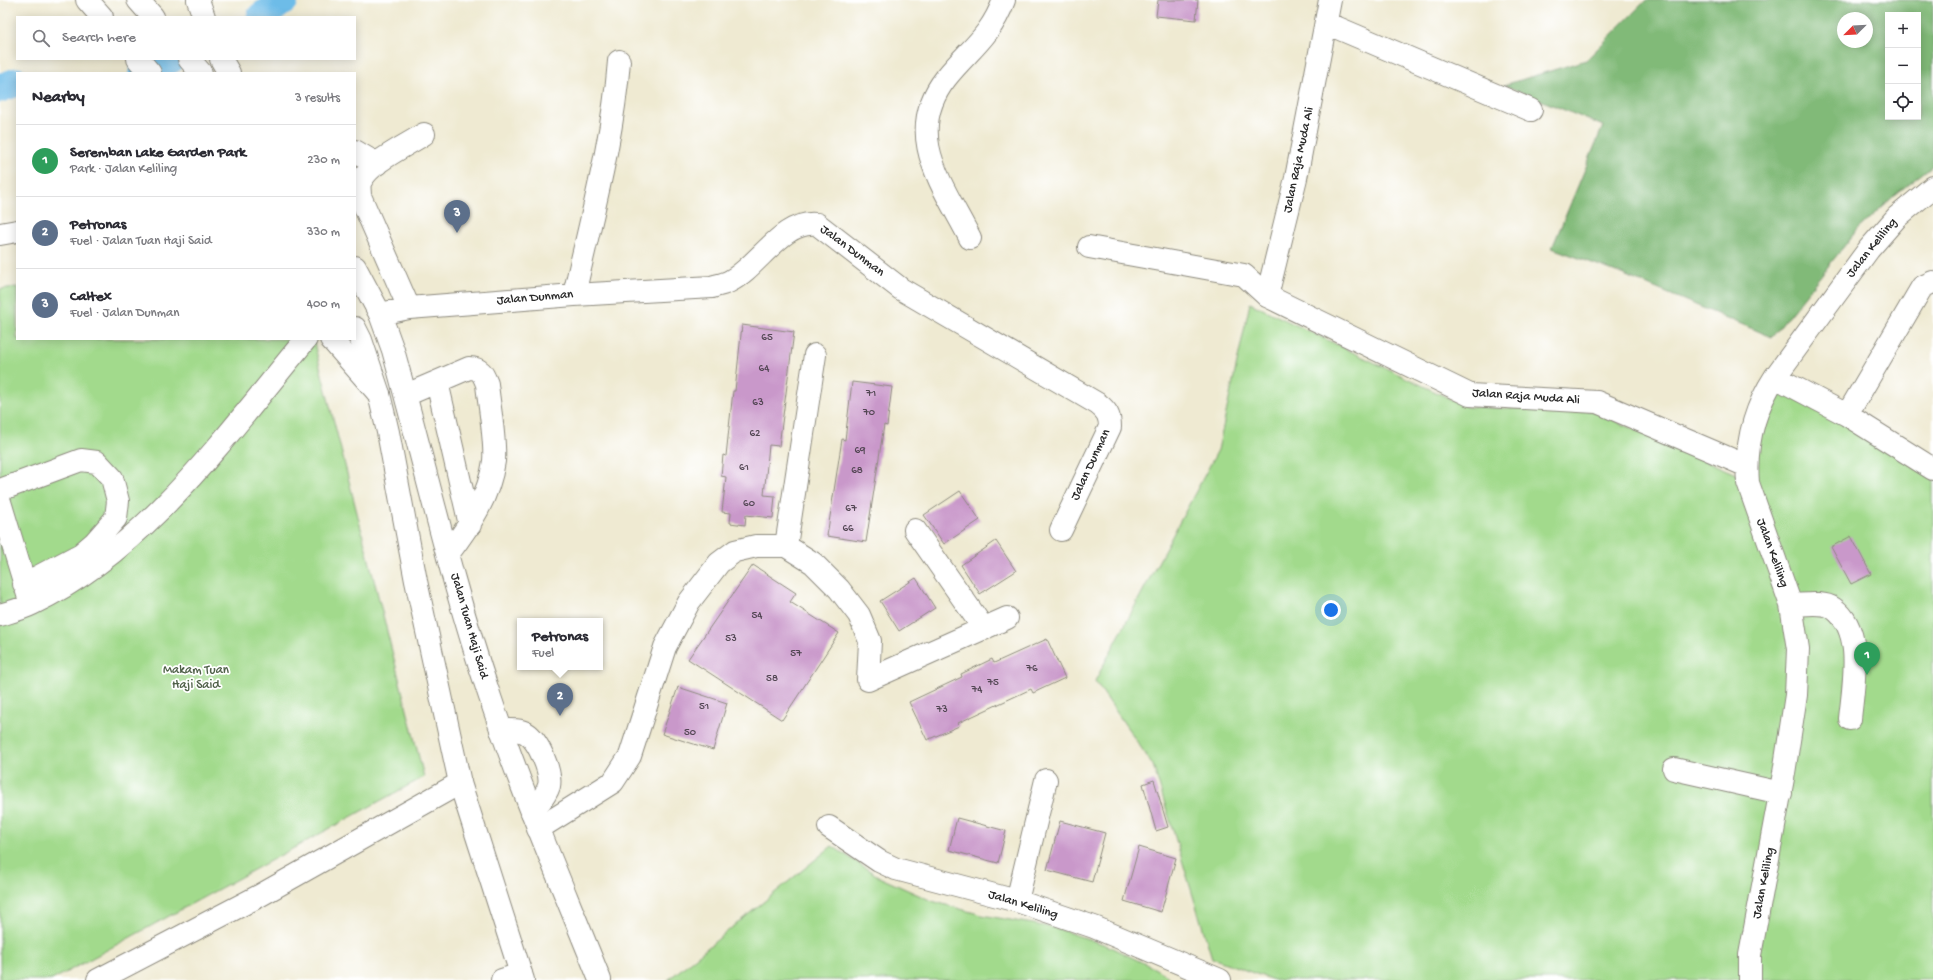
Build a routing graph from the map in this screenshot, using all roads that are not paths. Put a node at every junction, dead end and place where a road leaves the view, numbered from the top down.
1 (87, 0) edge
2 (138, 0) edge
3 (1004, 0) edge
4 (1330, 0) edge
5 (101, 16) edge
6 (152, 16) edge
7 (1326, 22) junction
8 (139, 60) edge
9 (222, 60) edge
10 (619, 61) dead end
11 (149, 72) edge
12 (228, 72) edge
13 (1530, 110) dead end
14 (424, 134) dead end
15 (356, 152) edge
16 (377, 164) junction
17 (1933, 187) edge
18 (16, 231) edge
19 (0, 234) edge
20 (970, 238) dead end
21 (1089, 247) dead end
22 (356, 270) edge
23 (1933, 282) edge
24 (574, 295) junction
25 (1267, 296) junction
26 (409, 308) junction
27 (380, 314) junction
28 (356, 330) edge
29 (305, 340) edge
30 (332, 340) edge
31 (815, 355) dead end
32 (1775, 377) junction
33 (437, 382) junction
34 (379, 394) junction
35 (406, 395) junction
36 (1847, 415) junction
37 (1747, 466) junction
38 (1933, 469) edge
39 (0, 490) edge
40 (0, 502) edge
41 (116, 518) junction
42 (470, 525) junction
43 (915, 530) dead end
44 (1061, 530) dead end
45 (135, 534) junction
46 (786, 546) junction
47 (448, 554) junction
48 (24, 584) junction
49 (31, 605) junction
50 (1791, 605) junction
51 (0, 615) edge
52 (1007, 618) dead end
53 (984, 629) junction
54 (1850, 718) dead end
55 (501, 730) junction
56 (1674, 769) dead end
57 (1046, 780) dead end
58 (460, 783) junction
59 (1781, 793) junction
60 (535, 821) junction
61 (829, 827) dead end
62 (1017, 901) junction
63 (515, 978) edge
64 (98, 980) edge
65 (600, 980) edge
66 (1220, 980) edge
67 (1750, 980) edge

1 - 5 street
2 - 6 street
3 - 20 street
4 - 7 street, Jalan Raja Muda Ali
7 - 13 street
7 - 25 street, Jalan Raja Muda Ali
8 - 11 street
9 - 12 street
10 - 24 street
14 - 16 street
15 - 16 street
16 - 26 street
17 - 32 street, Jalan Keliling
18 - 19 street
21 - 25 street, Jalan Raja Muda Ali
22 - 27 street, Jalan Tuan Haji Said
23 - 36 street
24 - 26 street, Jalan Dunman
24 - 44 street, Jalan Dunman
25 - 37 street, Jalan Raja Muda Ali
26 - 27 street, Jalan Dunman
27 - 35 street, Jalan Tuan Haji Said
28 - 34 street
29 - 45 street
30 - 34 street
31 - 46 street
32 - 36 street
32 - 37 street, Jalan Keliling
33 - 35 street
33 - 42 street
33 - 42 street
34 - 58 street
35 - 47 street, Jalan Tuan Haji Said
36 - 38 street
37 - 50 street, Jalan Keliling
39 - 41 street
40 - 48 street
41 - 45 street
41 - 48 street
42 - 47 street
43 - 53 street
45 - 49 street
46 - 53 street
46 - 60 street
47 - 55 street, Jalan Tuan Haji Said
48 - 49 street
49 - 51 street
50 - 54 street
50 - 59 street, Jalan Keliling
52 - 53 street
55 - 60 street, Jalan Tuan Haji Said
55 - 60 street
56 - 59 street
57 - 62 street
58 - 63 street
58 - 64 street
59 - 67 street, Jalan Keliling
60 - 65 street, Jalan Tuan Haji Said
61 - 62 street, Jalan Keliling
62 - 66 street, Jalan Keliling

